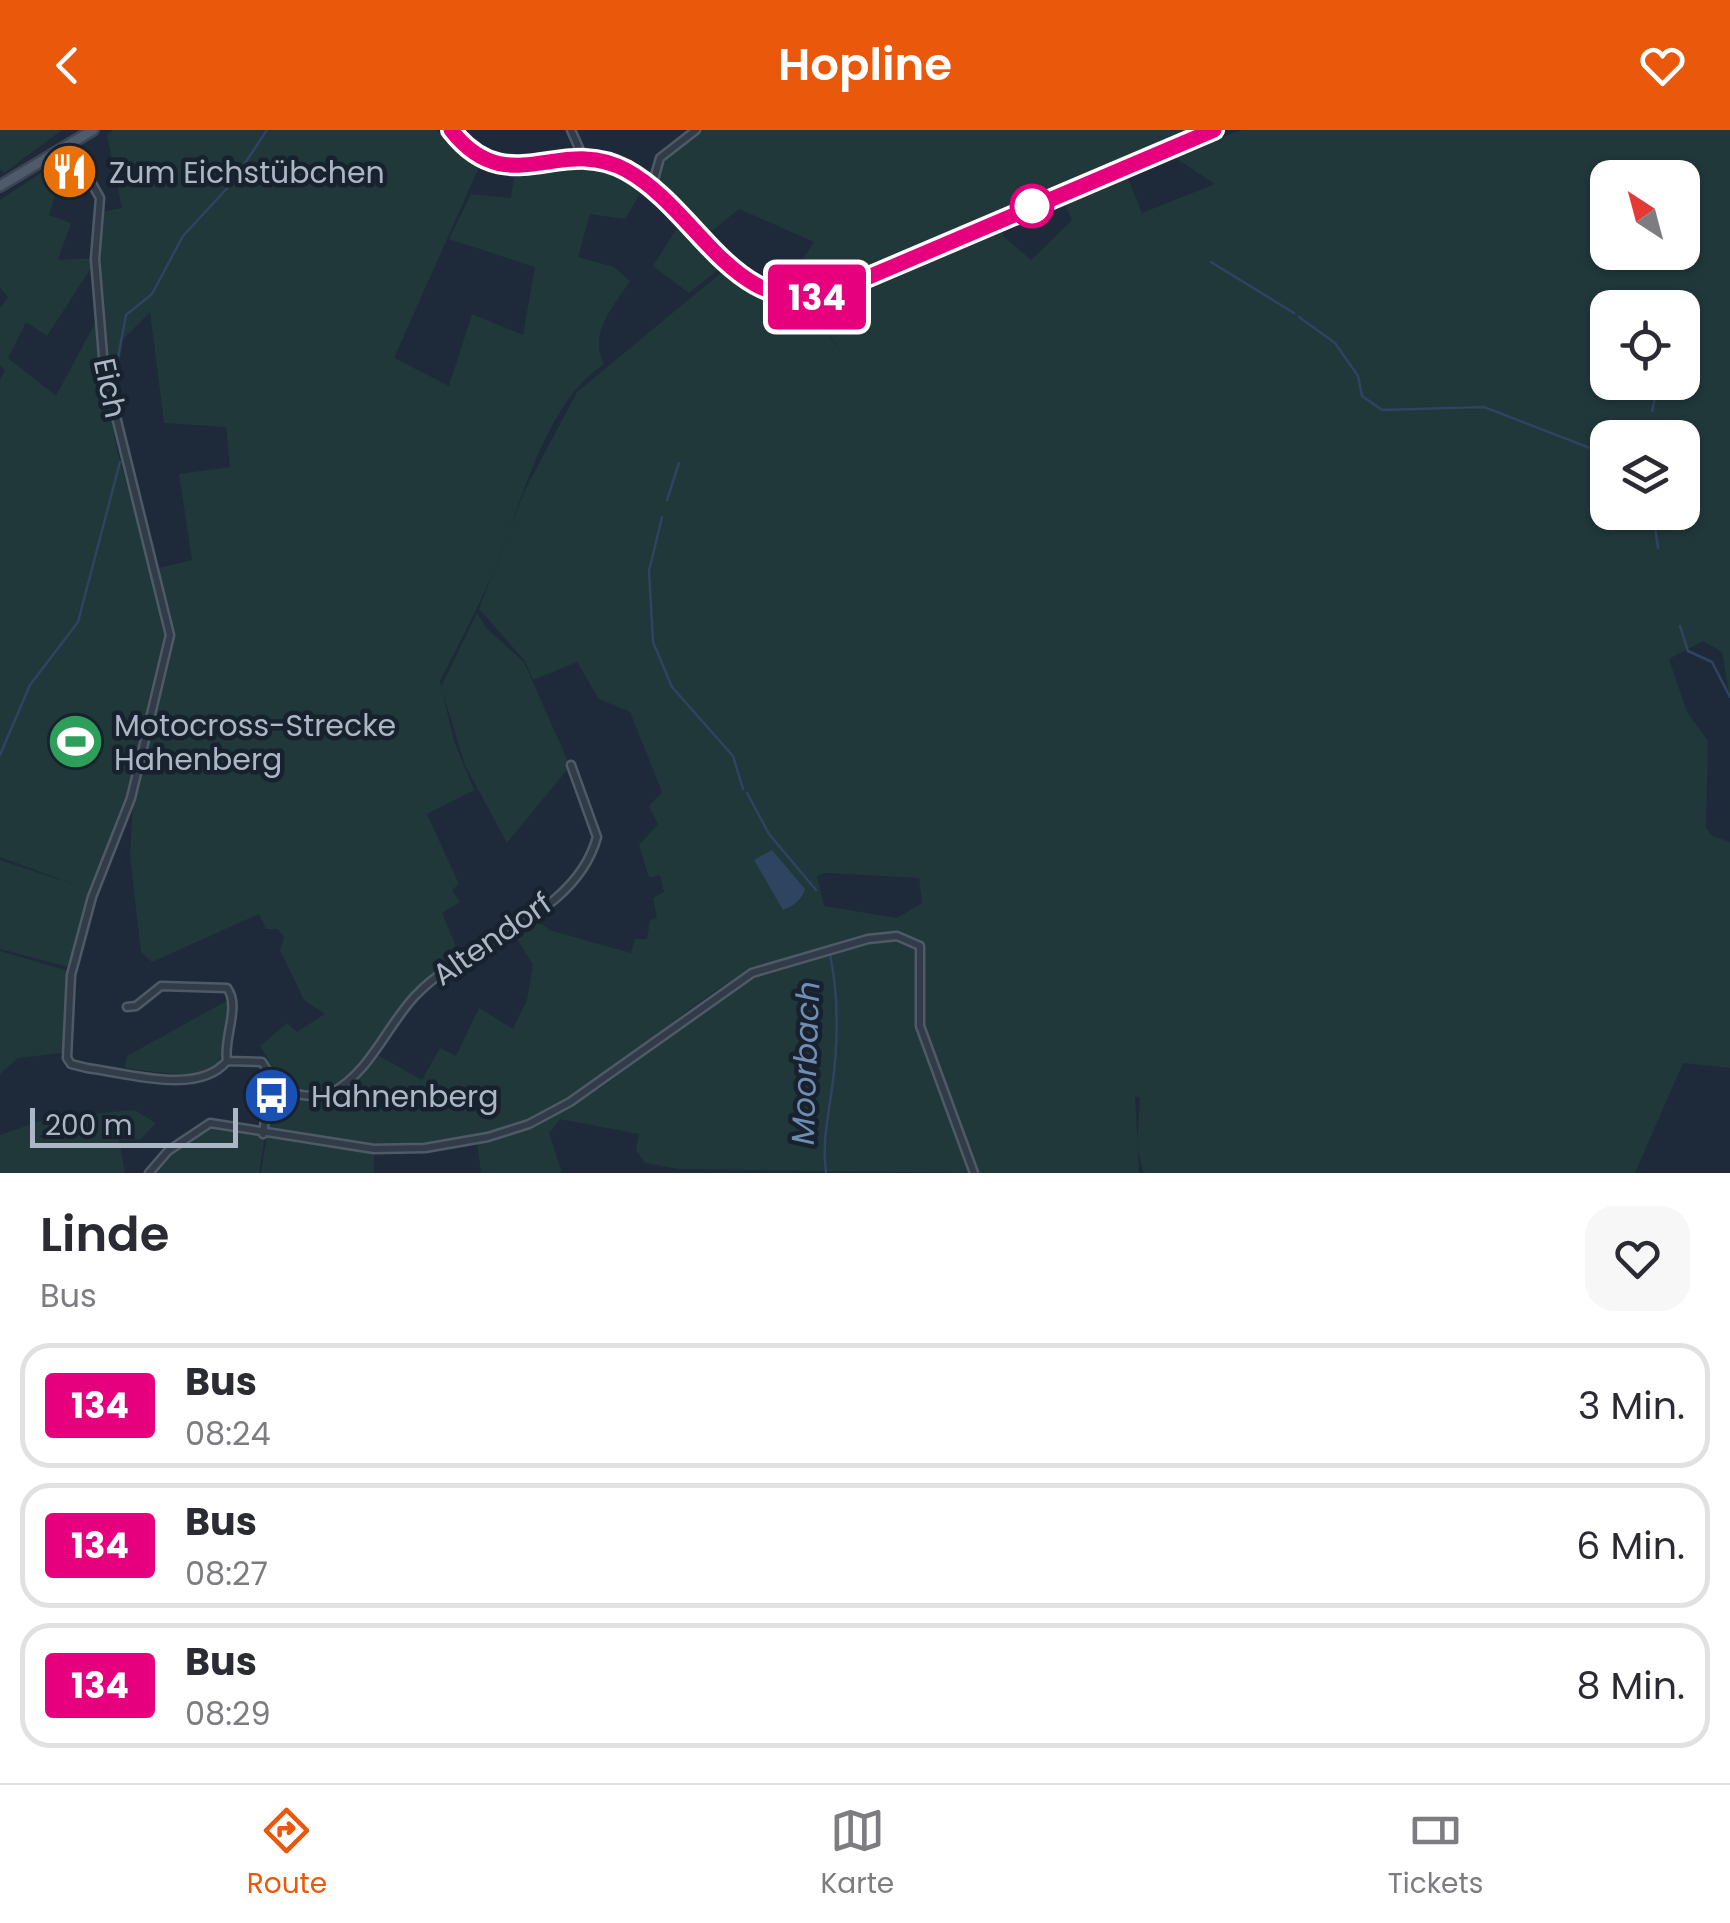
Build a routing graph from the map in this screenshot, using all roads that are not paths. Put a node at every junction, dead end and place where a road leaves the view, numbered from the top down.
1 (93, 130) edge
2 (450, 130) edge
3 (571, 130) edge
4 (696, 130) edge
5 (1214, 130) edge
6 (69, 144) junction
7 (582, 157) junction
8 (0, 186) edge
9 (652, 186) junction
10 (572, 765) dead end
11 (127, 1007) dead end
12 (227, 1061) junction
13 (270, 1089) junction
14 (263, 1134) junction
15 (148, 1173) edge
16 (974, 1173) edge

1 - 6 main road
2 - 7 main road
3 - 7 street
4 - 9 street
5 - 9 main road
6 - 8 main road
6 - 12 street, Eich
7 - 9 main road
10 - 13 street, Altendorf
11 - 12 street
12 - 13 street
13 - 14 street
14 - 15 street
14 - 16 street

